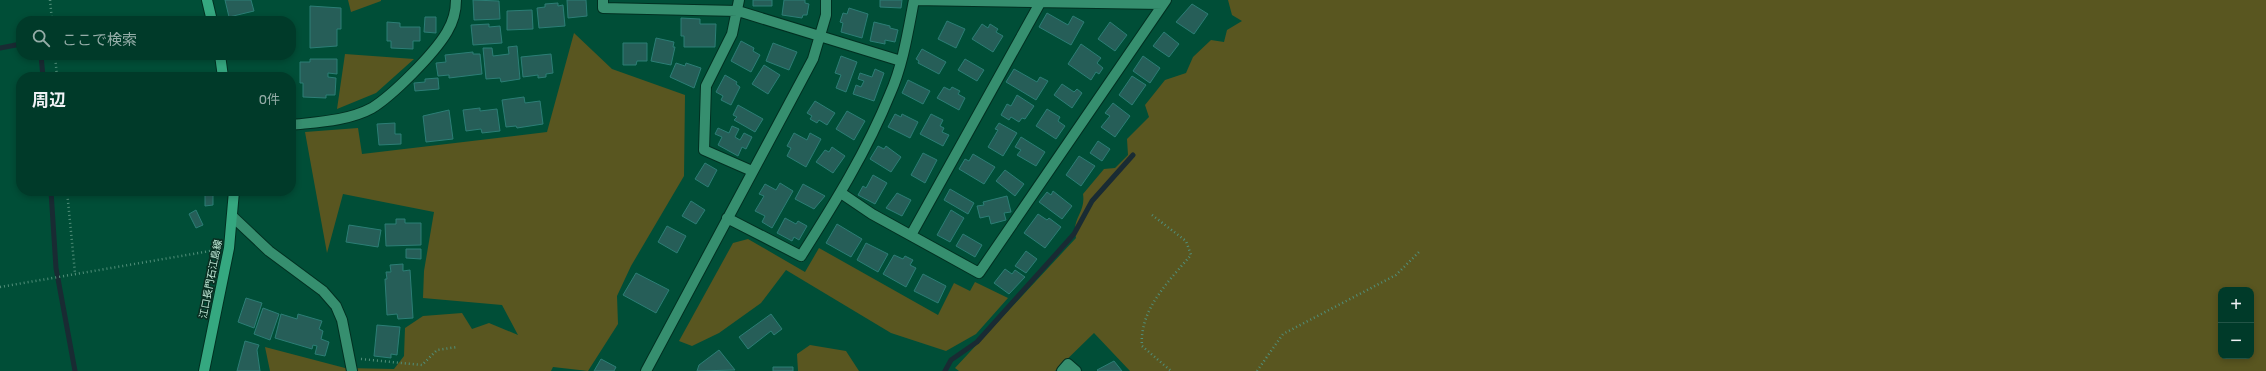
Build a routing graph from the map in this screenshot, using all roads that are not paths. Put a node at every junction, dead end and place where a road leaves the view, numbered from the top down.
1 (207, 0) edge
2 (456, 0) edge
3 (603, 0) edge
4 (739, 0) edge
5 (826, 0) edge
6 (914, 0) edge
7 (1164, 2) edge
8 (1040, 3) junction
9 (738, 11) junction
10 (211, 16) edge
11 (820, 35) junction
12 (221, 60) edge
13 (900, 61) junction
14 (222, 72) edge
15 (296, 124) edge
16 (752, 171) junction
17 (841, 193) junction
18 (234, 196) edge
19 (233, 217) junction
20 (727, 218) junction
21 (911, 235) junction
22 (204, 371) edge
23 (352, 371) edge
24 (646, 371) edge
25 (1062, 371) edge
26 (1076, 371) edge

1 - 10 main road
2 - 15 street
3 - 9 street
4 - 9 street
5 - 11 street
6 - 8 street
6 - 13 street
7 - 8 street
7 - 21 street
8 - 21 street
9 - 11 street
9 - 16 street
11 - 13 street
11 - 16 street
12 - 14 main road
13 - 17 street
16 - 20 street
17 - 20 street
17 - 21 street
18 - 19 main road, 江口長門石江島線
19 - 22 main road, 江口長門石江島線
19 - 23 street
20 - 24 street
25 - 26 street

